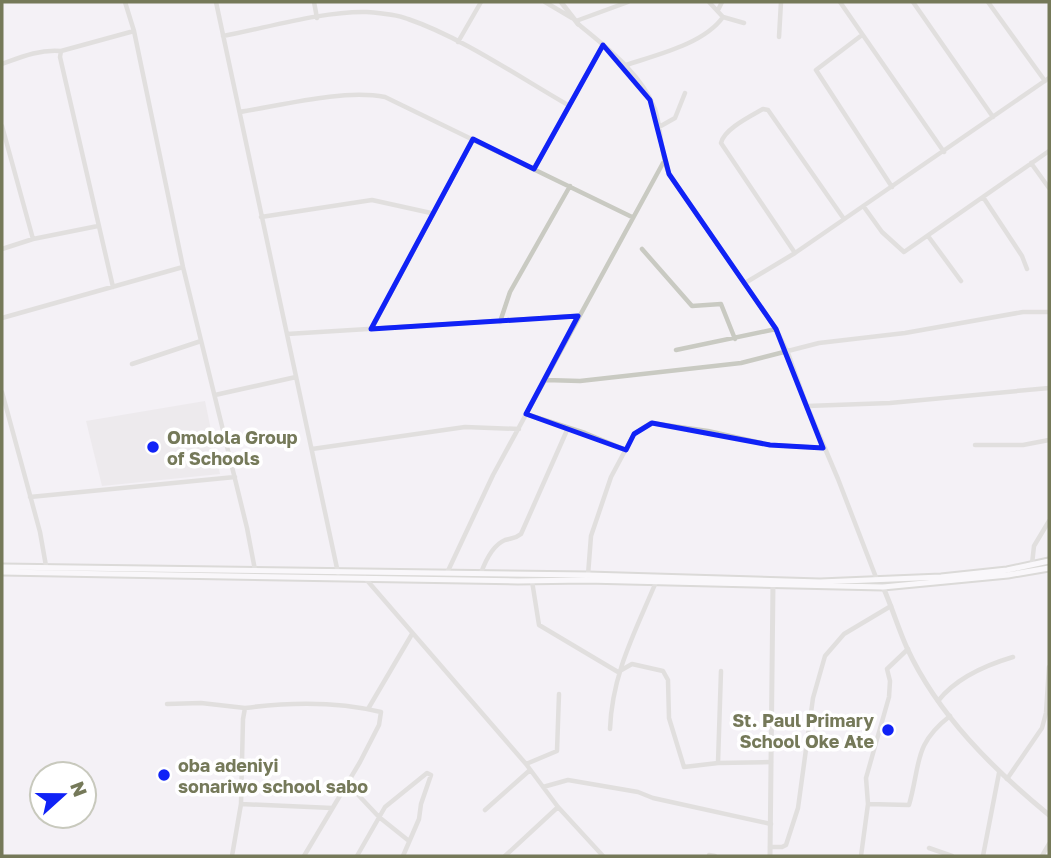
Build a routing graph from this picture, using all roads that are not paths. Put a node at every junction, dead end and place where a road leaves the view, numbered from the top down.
1 (125, 2) edge
2 (216, 2) edge
3 (314, 2) edge
4 (481, 2) edge
5 (545, 2) edge
6 (561, 2) edge
7 (628, 2) edge
8 (709, 2) edge
9 (722, 2) edge
10 (781, 2) edge
11 (840, 2) edge
12 (913, 2) edge
13 (988, 2) edge
14 (718, 10) junction
15 (723, 17) junction
16 (317, 18) junction
17 (576, 21) junction
18 (744, 23) dead end
19 (134, 31) junction
20 (862, 35) junction
21 (223, 36) junction
22 (779, 37) dead end
23 (458, 42) junction
24 (603, 45) junction
25 (61, 51) junction
26 (2, 64) edge
27 (626, 65) junction
28 (1047, 79) edge
29 (685, 93) dead end
30 (568, 105) junction
31 (240, 112) junction
32 (993, 117) junction
33 (2, 126) edge
34 (659, 127) junction
35 (473, 139) junction
36 (1049, 151) edge
37 (944, 152) junction
38 (664, 162) junction
39 (1031, 163) junction
40 (534, 169) junction
41 (570, 186) junction
42 (893, 187) junction
43 (1049, 188) edge
44 (984, 197) junction
45 (864, 207) junction
46 (431, 213) junction
47 (261, 217) junction
48 (632, 217) junction
49 (844, 220) junction
50 (98, 226) junction
51 (928, 236) junction
52 (33, 239) junction
53 (2, 249) edge
54 (642, 249) dead end
55 (795, 253) junction
56 (183, 267) junction
57 (1027, 270) dead end
58 (961, 281) dead end
59 (745, 284) junction
60 (113, 287) junction
61 (1049, 312) edge
62 (578, 316) junction
63 (2, 318) edge
64 (500, 322) junction
65 (372, 328) junction
66 (776, 329) junction
67 (287, 334) junction
68 (735, 339) junction
69 (201, 341) junction
70 (676, 350) dead end
71 (789, 353) junction
72 (132, 364) dead end
73 (296, 377) junction
74 (546, 380) junction
75 (1049, 388) edge
76 (2, 392) edge
77 (215, 395) junction
78 (807, 406) junction
79 (526, 414) junction
80 (568, 428) junction
81 (519, 429) junction
82 (1049, 440) edge
83 (975, 445) dead end
84 (823, 448) junction
85 (312, 449) junction
86 (626, 450) junction
87 (235, 478) junction
88 (30, 497) junction
89 (1049, 521) edge
90 (1049, 561) edge
91 (1032, 564) junction
92 (46, 566) junction
93 (2, 567) edge
94 (1049, 568) edge
95 (255, 570) junction
96 (2, 572) edge
97 (447, 573) junction
98 (480, 574) junction
99 (338, 575) junction
100 (588, 575) junction
101 (365, 578) junction
102 (877, 580) junction
103 (532, 581) junction
104 (656, 582) junction
105 (773, 583) junction
106 (883, 587) junction
107 (891, 606) junction
108 (412, 634) junction
109 (908, 649) junction
110 (1013, 657) dead end
111 (1049, 667) edge
112 (721, 671) dead end
113 (618, 672) junction
114 (559, 694) dead end
115 (938, 701) junction
116 (167, 704) dead end
117 (245, 708) junction
118 (368, 709) junction
119 (951, 715) junction
120 (610, 729) dead end
121 (771, 762) junction
122 (718, 763) junction
123 (526, 764) junction
124 (530, 770) junction
125 (999, 773) junction
126 (1007, 780) junction
127 (346, 782) junction
128 (543, 787) junction
129 (241, 804) junction
130 (868, 804) junction
131 (558, 807) junction
132 (332, 808) junction
133 (485, 810) dead end
134 (1049, 815) edge
135 (379, 817) junction
136 (771, 824) junction
137 (409, 841) junction
138 (1049, 844) edge
139 (770, 847) junction
140 (929, 848) dead end
141 (709, 855) edge
142 (232, 856) edge
143 (304, 856) edge
144 (357, 856) edge
145 (403, 856) edge
146 (505, 856) edge
147 (603, 856) edge
148 (715, 856) edge
149 (770, 856) edge
150 (861, 856) edge
151 (952, 856) edge
152 (983, 856) edge
153 (1042, 856) edge

1 - 19 street
2 - 21 street
3 - 16 street
4 - 23 street
5 - 17 street
6 - 17 street
7 - 17 street
8 - 14 street
9 - 14 street
10 - 22 street
11 - 20 street
12 - 32 street
13 - 28 street
14 - 15 street
15 - 18 street
15 - 27 street
16 - 21 street
16 - 23 street
17 - 24 street
19 - 25 street
19 - 56 street
20 - 37 street
20 - 42 street
21 - 31 street
23 - 30 street
24 - 27 street
24 - 30 street
25 - 26 street
25 - 50 street
27 - 34 street
28 - 32 street
29 - 34 street
30 - 40 street
31 - 35 street
31 - 47 street
32 - 37 street
33 - 52 street
34 - 38 street
35 - 40 street
35 - 46 street
36 - 39 street
37 - 42 street
38 - 48 street
38 - 59 street
39 - 43 street
39 - 44 street
40 - 41 street
41 - 48 street
41 - 64 street
42 - 45 street
44 - 51 street
44 - 57 street
45 - 49 street
45 - 51 street
46 - 47 street
46 - 65 street
47 - 67 street
48 - 62 street
49 - 55 street
49 - 55 street
50 - 52 street
50 - 60 street
51 - 58 street
52 - 53 street
54 - 68 street
55 - 59 street
56 - 60 street
56 - 69 street
59 - 66 street
60 - 63 street
61 - 71 street
62 - 64 street
62 - 74 street
64 - 65 street
65 - 67 street
66 - 68 street
66 - 71 street
67 - 73 street
68 - 70 street
69 - 72 street
69 - 77 street
71 - 74 street
71 - 78 street
73 - 77 street
73 - 85 street
74 - 79 street
75 - 78 street
76 - 88 street
77 - 87 street
78 - 84 street
79 - 80 street
79 - 81 street
80 - 86 street
80 - 98 street
81 - 85 street
81 - 97 street
82 - 83 street
84 - 86 street
84 - 102 street
85 - 99 street
86 - 100 street
87 - 88 street
87 - 95 street
88 - 92 street
89 - 91 street
90 - 91 main road
91 - 102 main road
92 - 93 main road
92 - 95 main road
94 - 106 main road
95 - 99 main road
96 - 99 main road
97 - 98 main road
97 - 99 main road
98 - 100 main road
99 - 101 main road
100 - 105 main road
101 - 103 main road
101 - 108 street
102 - 105 main road
103 - 104 main road
103 - 113 street
104 - 105 main road
104 - 113 street
105 - 106 main road
105 - 121 street
106 - 107 street
107 - 109 street
107 - 139 street
108 - 118 street
108 - 123 street
109 - 115 street
109 - 130 street
110 - 115 street
111 - 126 street
112 - 122 street
113 - 120 street
113 - 122 street
114 - 123 street
115 - 119 street
116 - 117 street
117 - 118 street
117 - 129 street
118 - 127 street
119 - 125 street
119 - 130 street
121 - 122 street
121 - 136 street
123 - 124 street
124 - 128 street
124 - 133 street
125 - 126 street
125 - 152 street
126 - 134 street
127 - 132 street
127 - 135 street
128 - 131 street
128 - 136 street
129 - 132 street
129 - 142 street
130 - 150 street
131 - 146 street
131 - 147 street
132 - 143 street
135 - 137 street
135 - 137 street
135 - 144 street
136 - 139 street
137 - 145 street
138 - 153 street
139 - 149 street
140 - 151 street
141 - 148 street

